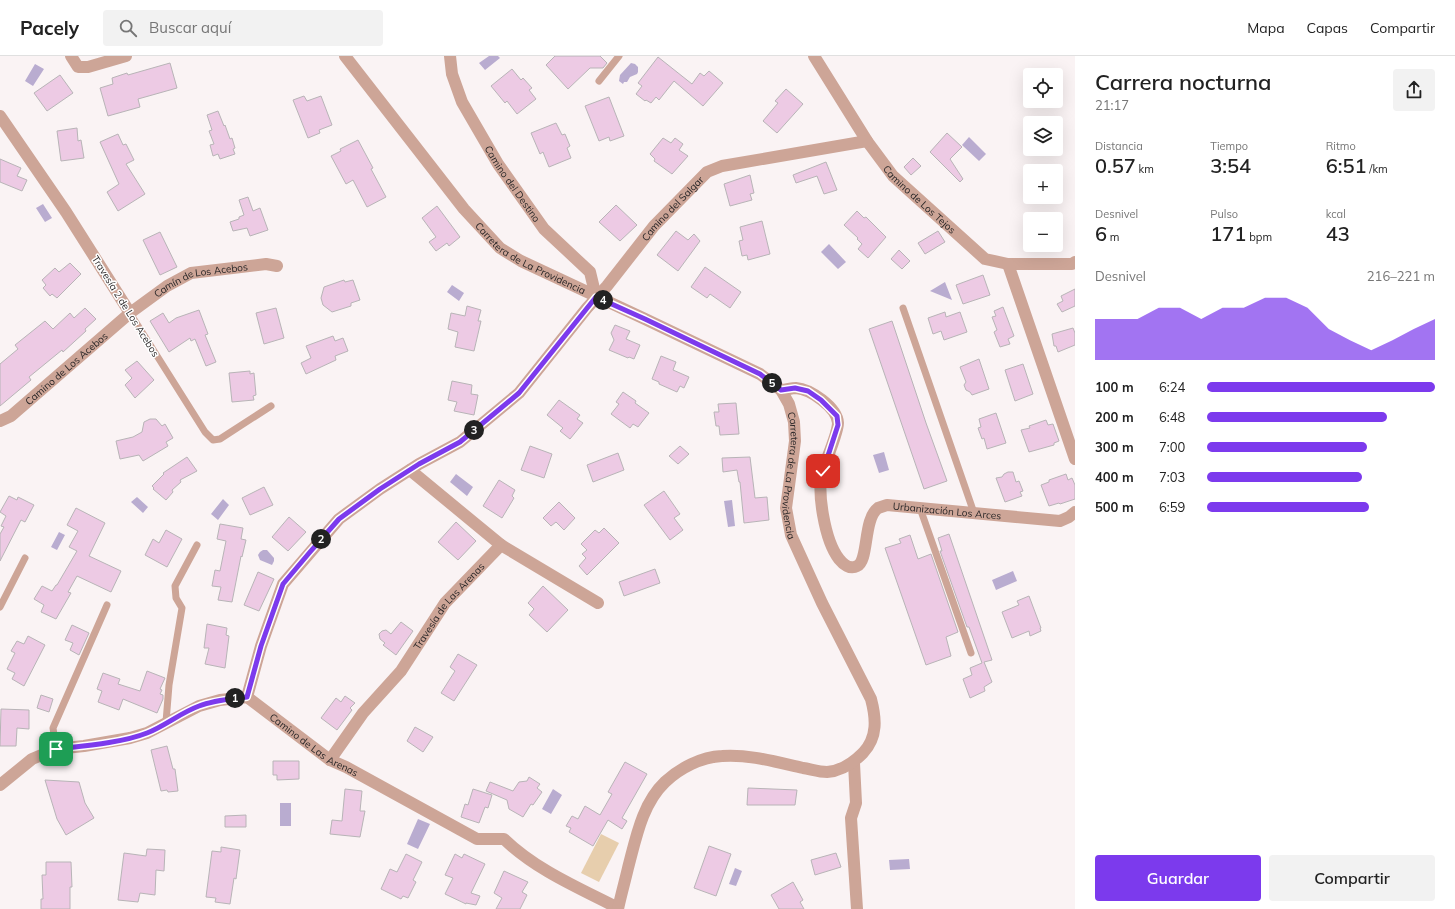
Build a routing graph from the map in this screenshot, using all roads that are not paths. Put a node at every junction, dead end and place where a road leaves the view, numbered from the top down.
1 (70, 56) edge
2 (126, 56) edge
3 (344, 56) edge
4 (450, 56) edge
5 (619, 56) edge
6 (814, 56) edge
7 (599, 81) dead end
8 (0, 116) edge
9 (867, 141) junction
10 (1075, 262) edge
11 (1008, 264) junction
12 (278, 266) dead end
13 (596, 297) junction
14 (903, 308) dead end
15 (130, 313) junction
16 (781, 390) junction
17 (271, 406) dead end
18 (0, 421) edge
19 (1075, 458) edge
20 (410, 470) junction
21 (920, 508) junction
22 (1075, 512) edge
23 (974, 513) junction
24 (501, 544) junction
25 (197, 545) dead end
26 (25, 558) dead end
27 (598, 603) dead end
28 (107, 605) dead end
29 (0, 607) edge
30 (971, 653) dead end
31 (247, 697) junction
32 (166, 722) junction
33 (56, 749) junction
34 (330, 760) junction
35 (854, 763) junction
36 (0, 785) edge
37 (618, 909) edge
38 (857, 909) edge

1 - 2 street
3 - 13 street, Carretera de La Providencia
4 - 13 street, Camino del Destino
5 - 7 lane
6 - 9 street, Camino de Los Tejos
8 - 15 street, Travesía 2 de Los Acebos
9 - 11 street, Camino de Los Tejos
9 - 13 street, Camino del Salgar
10 - 11 street, Camino de Los Tejos
11 - 19 street
12 - 15 street, Camín de Los Acebos
13 - 16 street, Carretera de La Providencia
13 - 20 street, Camino del Salgar
14 - 23 lane
15 - 17 lane, Travesía 2 de Los Acebos
15 - 18 street, Camino de Los Acebos
16 - 21 street, Urbanización Los Arces
16 - 35 street, Carretera de La Providencia
20 - 24 street
20 - 31 street, Camino del Salgar
21 - 23 street, Urbanización Los Arces
21 - 30 lane
22 - 23 street, Urbanización Los Arces
24 - 27 street
24 - 34 street, Travesía de Las Arenas
25 - 32 lane
26 - 29 lane
28 - 33 lane
31 - 32 street
31 - 34 street, Camino de Las Arenas
32 - 33 street
33 - 36 street
34 - 37 street, Camino de Las Arenas
35 - 37 street, Carretera de La Providencia
35 - 38 street

